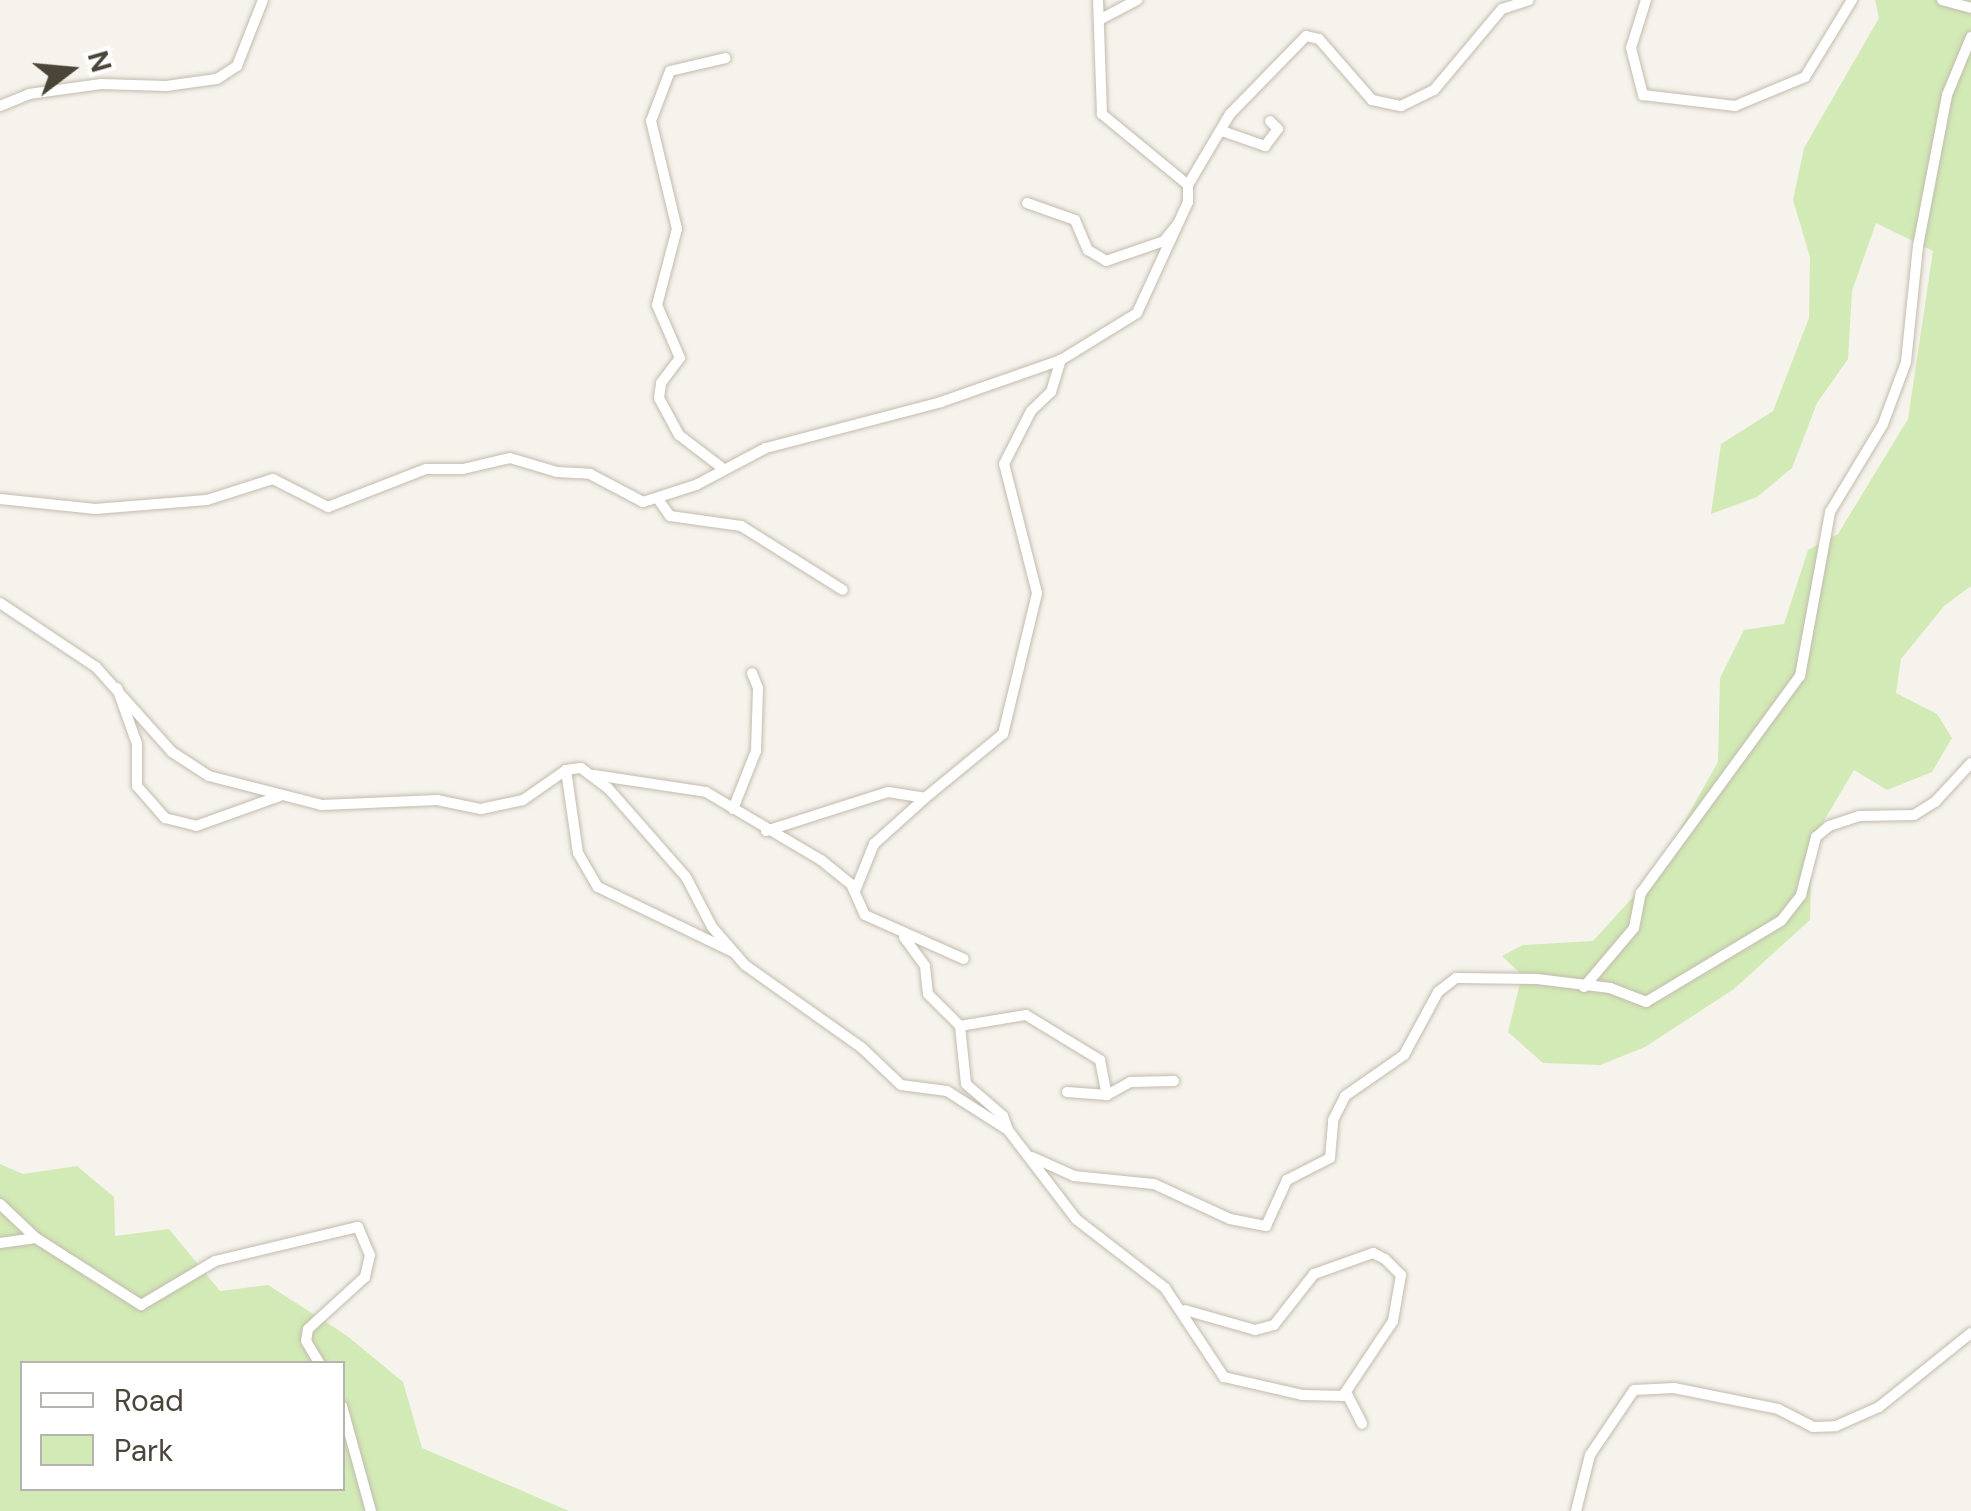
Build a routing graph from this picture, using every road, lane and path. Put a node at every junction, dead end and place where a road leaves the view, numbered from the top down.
1 (262, 0) edge
2 (1098, 0) edge
3 (1137, 0) edge
4 (1529, 0) edge
5 (1646, 0) edge
6 (1852, 0) edge
7 (1942, 0) edge
8 (1970, 4) edge
9 (1101, 19) junction
10 (1971, 38) edge
11 (726, 58) dead end
12 (0, 106) edge
13 (1270, 120) dead end
14 (1222, 131) junction
15 (1188, 185) junction
16 (1027, 203) dead end
17 (1187, 212) junction
18 (1061, 360) junction
19 (721, 467) junction
20 (0, 499) edge
21 (658, 499) junction
22 (843, 590) dead end
23 (0, 604) edge
24 (752, 673) dead end
25 (117, 687) junction
26 (1971, 763) edge
27 (566, 770) junction
28 (593, 774) junction
29 (282, 796) junction
30 (925, 798) junction
31 (734, 809) junction
32 (766, 830) junction
33 (855, 891) junction
34 (904, 937) junction
35 (734, 952) junction
36 (964, 960) dead end
37 (1584, 987) junction
38 (960, 1026) junction
39 (1174, 1081) dead end
40 (1067, 1092) dead end
41 (1108, 1096) junction
42 (1008, 1130) junction
43 (1031, 1156) junction
44 (0, 1204) edge
45 (36, 1238) junction
46 (0, 1243) edge
47 (1184, 1310) junction
48 (1971, 1333) edge
49 (318, 1361) edge
50 (1343, 1396) junction
51 (345, 1417) edge
52 (1362, 1424) dead end
53 (371, 1511) edge
54 (1576, 1511) edge

1 - 12 street
2 - 9 street
3 - 9 street
4 - 14 street
5 - 6 street
7 - 8 street
9 - 15 street
10 - 37 street
11 - 19 street
13 - 14 street
14 - 15 street
15 - 17 street
16 - 17 street
17 - 18 street
18 - 19 street
18 - 30 street
19 - 21 street
20 - 21 street
21 - 22 street
23 - 25 street
24 - 31 street
25 - 29 street
25 - 29 street
26 - 37 street
27 - 28 street
27 - 29 street
27 - 35 street
28 - 31 street
28 - 35 street
30 - 32 street
30 - 33 street
31 - 32 street
32 - 33 street
33 - 34 street
34 - 36 street
34 - 38 street
35 - 42 street
37 - 43 street
38 - 41 street
38 - 42 street
39 - 41 street
40 - 41 street
42 - 43 street
43 - 47 street
44 - 45 street
45 - 46 street
45 - 49 street
47 - 50 street
47 - 50 street
48 - 54 street
50 - 52 street
51 - 53 street

